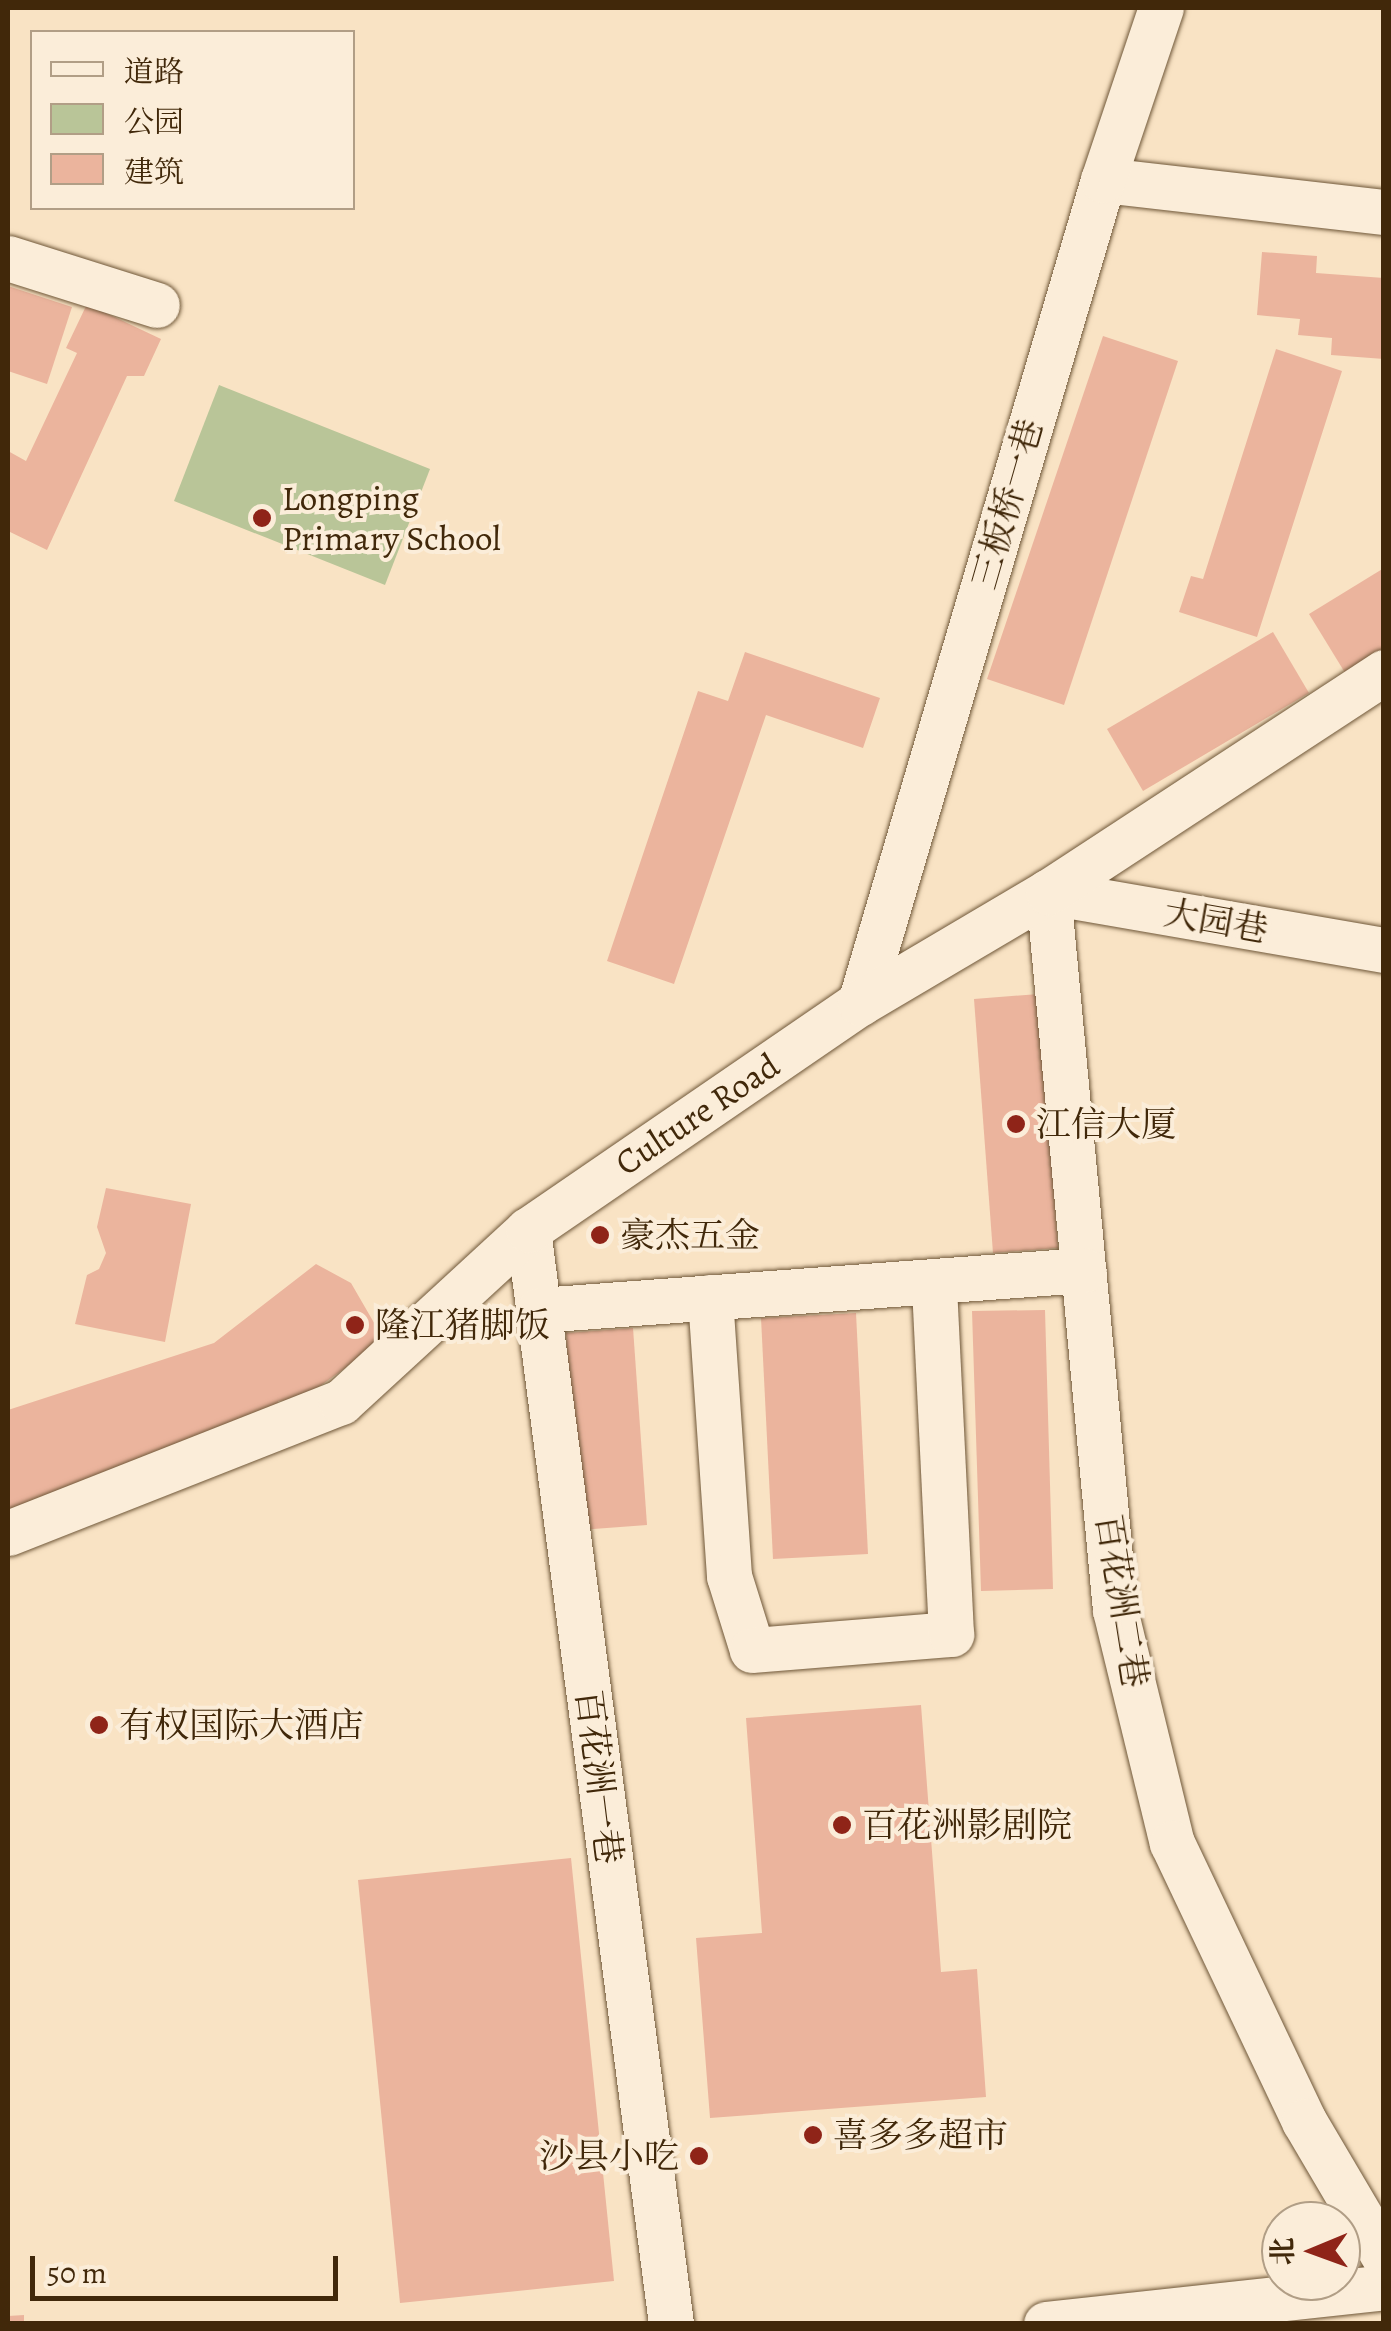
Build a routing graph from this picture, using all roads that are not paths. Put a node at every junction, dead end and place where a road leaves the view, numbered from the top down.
1 (1161, 8) edge
2 (1102, 180) junction
3 (1384, 212) edge
4 (8, 258) edge
5 (157, 305) dead end
6 (1384, 672) edge
7 (1048, 892) junction
8 (1384, 950) edge
9 (860, 1002) junction
10 (528, 1230) junction
11 (1084, 1270) junction
12 (934, 1281) junction
13 (710, 1297) junction
14 (538, 1310) junction
15 (8, 1533) edge
16 (1384, 2258) edge
17 (1384, 2287) edge
18 (670, 2324) edge
19 (1046, 2324) edge

1 - 2 street, 三板桥一巷
2 - 3 street
2 - 9 street, 三板桥一巷
4 - 5 street
6 - 7 street, Culture Road
7 - 8 street, 大园巷
7 - 9 street, Culture Road
7 - 11 street, 百花洲二巷
9 - 10 street, Culture Road
10 - 14 street, 百花洲一巷
10 - 15 street, Culture Road
11 - 12 street
11 - 16 street, 百花洲二巷
12 - 13 street
12 - 13 street
13 - 14 street
14 - 18 street, 百花洲一巷
17 - 19 street

